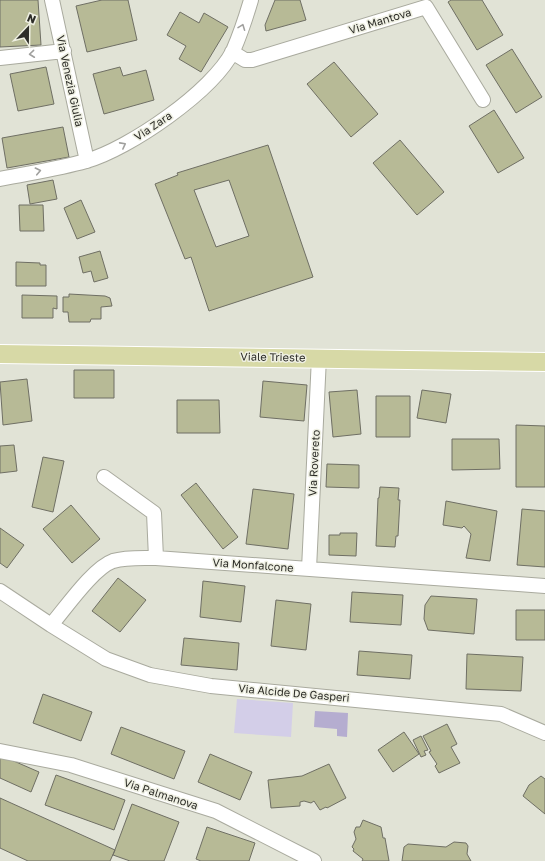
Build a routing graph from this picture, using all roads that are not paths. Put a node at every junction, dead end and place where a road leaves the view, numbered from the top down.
1 (52, 0) edge
2 (252, 0) edge
3 (64, 51) junction
4 (232, 52) junction
5 (0, 58) edge
6 (483, 100) dead end
7 (87, 161) junction
8 (0, 179) edge
9 (0, 354) edge
10 (319, 357) junction
11 (545, 362) edge
12 (104, 477) dead end
13 (156, 558) junction
14 (310, 569) junction
15 (545, 586) edge
16 (0, 591) edge
17 (51, 626) junction
18 (545, 733) edge
19 (0, 751) edge
20 (314, 861) edge

1 - 3 street, Via Venezia Giulia
4 -> 2 street, Via Zara
3 -> 5 street
3 - 7 street, Via Venezia Giulia
4 - 6 street, Via Mantova
7 -> 4 street, Via Zara
8 -> 7 street, Via Zara
9 - 10 main road, Viale Trieste
10 - 11 main road, Viale Trieste
10 - 14 street, Via Rovereto
12 - 13 street
13 - 14 street, Via Monfalcone
13 - 17 street, Via Monfalcone
14 - 15 street, Via Monfalcone
16 - 17 street
17 - 18 street, Via Alcide De Gasperi
19 - 20 street, Via Palmanova

